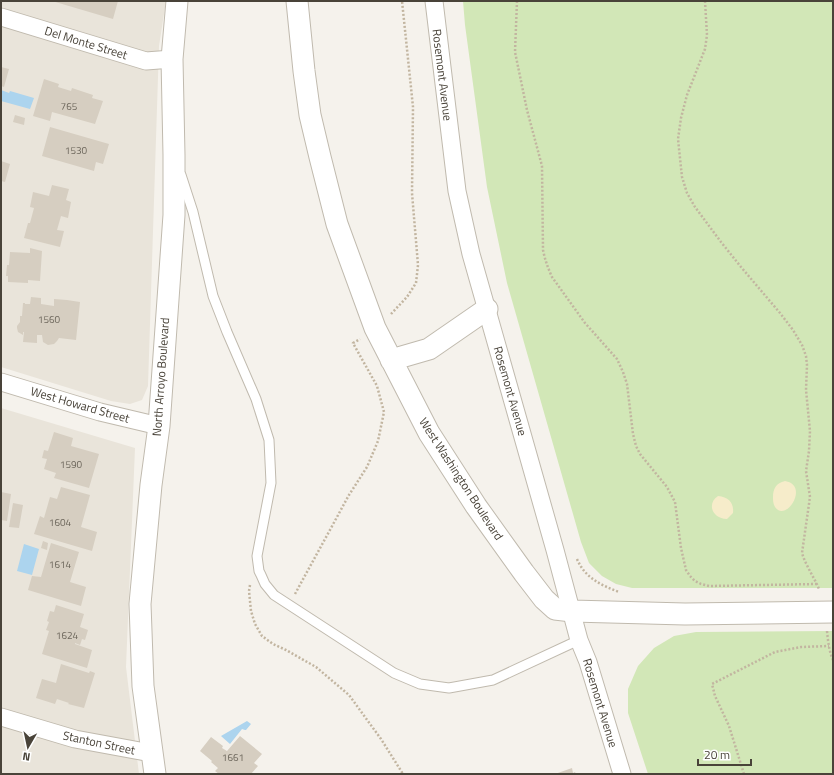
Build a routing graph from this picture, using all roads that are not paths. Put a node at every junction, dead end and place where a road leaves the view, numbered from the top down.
1 (177, 1) edge
2 (297, 1) edge
3 (434, 1) edge
4 (1, 17) edge
5 (172, 59) junction
6 (174, 154) junction
7 (487, 309) junction
8 (391, 360) junction
9 (1, 382) edge
10 (158, 426) junction
11 (572, 611) junction
12 (830, 622) edge
13 (579, 640) junction
14 (1, 717) edge
15 (151, 753) junction
16 (155, 774) edge
17 (622, 774) edge

1 - 5 street, North Arroyo Boulevard
2 - 8 street, West Washington Boulevard
3 - 7 street, Rosemont Avenue
4 - 5 street, Del Monte Street
5 - 6 street, North Arroyo Boulevard
6 - 10 street, North Arroyo Boulevard
6 - 13 lane
7 - 8 street
7 - 11 street, Rosemont Avenue
8 - 11 street, West Washington Boulevard
9 - 10 street, West Howard Street
10 - 15 street, North Arroyo Boulevard
11 - 12 street, West Washington Boulevard
11 - 13 street, Rosemont Avenue
13 - 17 street, Rosemont Avenue
14 - 15 street, Stanton Street
15 - 16 street, North Arroyo Boulevard

